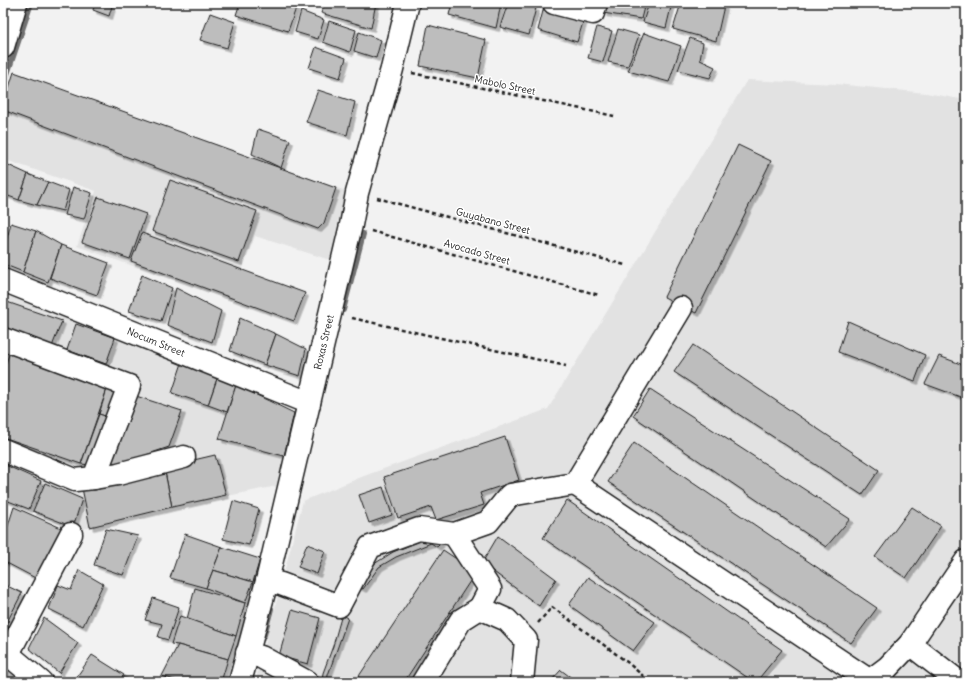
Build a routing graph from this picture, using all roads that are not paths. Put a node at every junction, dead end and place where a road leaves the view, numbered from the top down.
1 (16, 3) edge
2 (408, 3) edge
3 (554, 3) edge
4 (594, 8) edge
5 (3, 47) edge
6 (3, 280) edge
7 (681, 308) dead end
8 (3, 339) edge
9 (309, 403) junction
10 (3, 450) edge
11 (184, 457) dead end
12 (94, 478) junction
13 (575, 484) junction
14 (71, 534) dead end
15 (454, 534) junction
16 (966, 561) edge
17 (267, 581) junction
18 (480, 608) junction
19 (910, 644) junction
20 (6, 652) edge
21 (247, 653) junction
22 (40, 682) edge
23 (240, 682) edge
24 (307, 682) edge
25 (423, 682) edge
26 (522, 682) edge
27 (869, 682) edge
28 (959, 682) edge

1 - 5 street
2 - 9 street, Roxas Street
3 - 4 street
6 - 9 street, Nocum Street
7 - 13 street
8 - 12 street
9 - 17 street, Roxas Street
10 - 12 street
11 - 12 street
13 - 15 street
13 - 27 street
14 - 20 street
15 - 17 street
15 - 18 street
16 - 19 street
17 - 21 street, Roxas Street
18 - 25 street
18 - 26 street
19 - 27 street
19 - 28 street
20 - 22 street
21 - 23 street, Roxas Street
21 - 24 street

